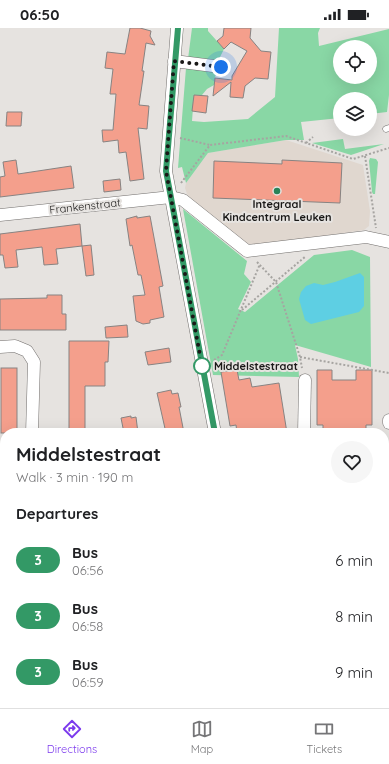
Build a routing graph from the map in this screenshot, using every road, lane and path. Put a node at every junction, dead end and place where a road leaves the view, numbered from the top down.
1 (178, 28) edge
2 (174, 61) junction
3 (221, 67) dead end
4 (169, 136) junction
5 (314, 137) dead end
6 (306, 143) junction
7 (210, 145) junction
8 (389, 148) edge
9 (364, 156) junction
10 (171, 197) junction
11 (0, 215) edge
12 (384, 241) edge
13 (266, 248) junction
14 (247, 251) junction
15 (306, 257) dead end
16 (260, 264) junction
17 (276, 282) junction
18 (241, 310) junction
19 (0, 347) edge
20 (300, 356) junction
21 (202, 366) junction
22 (389, 373) edge
23 (304, 380) joint
24 (32, 428) edge
25 (214, 428) edge
26 (304, 428) edge

1 - 2 street
2 - 3 street
2 - 4 street
4 - 7 path
4 - 10 street
5 - 6 path
6 - 7 path
6 - 9 path
7 - 10 path
8 - 9 path
9 - 12 path
10 - 11 street, Frankenstraat
10 - 14 street
10 - 21 street
12 - 13 street
13 - 14 street
13 - 16 path
14 - 16 path
15 - 17 path
16 - 17 path
16 - 18 path
17 - 18 path
17 - 20 path
18 - 21 path
19 - 24 street
20 - 22 path
20 - 23 path
21 - 25 street
23 - 26 street

